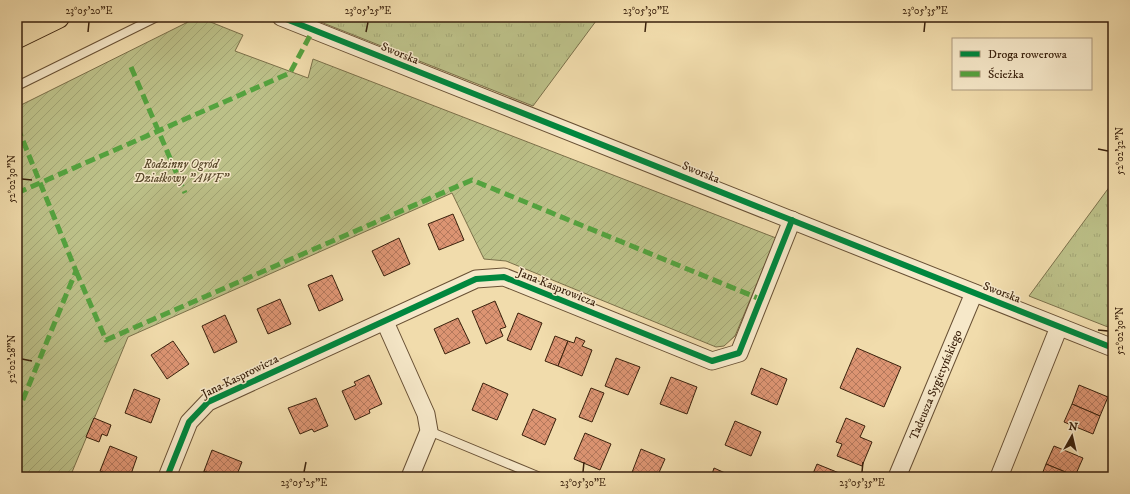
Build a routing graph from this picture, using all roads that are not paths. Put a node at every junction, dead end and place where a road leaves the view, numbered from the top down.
1 (58, 17) edge
2 (157, 17) edge
3 (281, 17) edge
4 (17, 37) edge
5 (17, 86) edge
6 (792, 220) junction
7 (974, 293) junction
8 (385, 322) junction
9 (1059, 327) junction
10 (1113, 348) edge
11 (429, 431) junction
12 (167, 477) edge
13 (410, 477) edge
14 (540, 477) edge
15 (897, 477) edge
16 (999, 477) edge

1 - 4 main road
2 - 5 lane
3 - 6 street, Sworska
6 - 7 street, Sworska
6 - 8 street, Jana Kasprowicza
7 - 9 street, Sworska
7 - 15 street, Tadeusza Sygietyńskiego
8 - 11 street
8 - 12 street, Jana Kasprowicza
9 - 10 street, Sworska
9 - 16 street
11 - 13 street
11 - 14 lane

